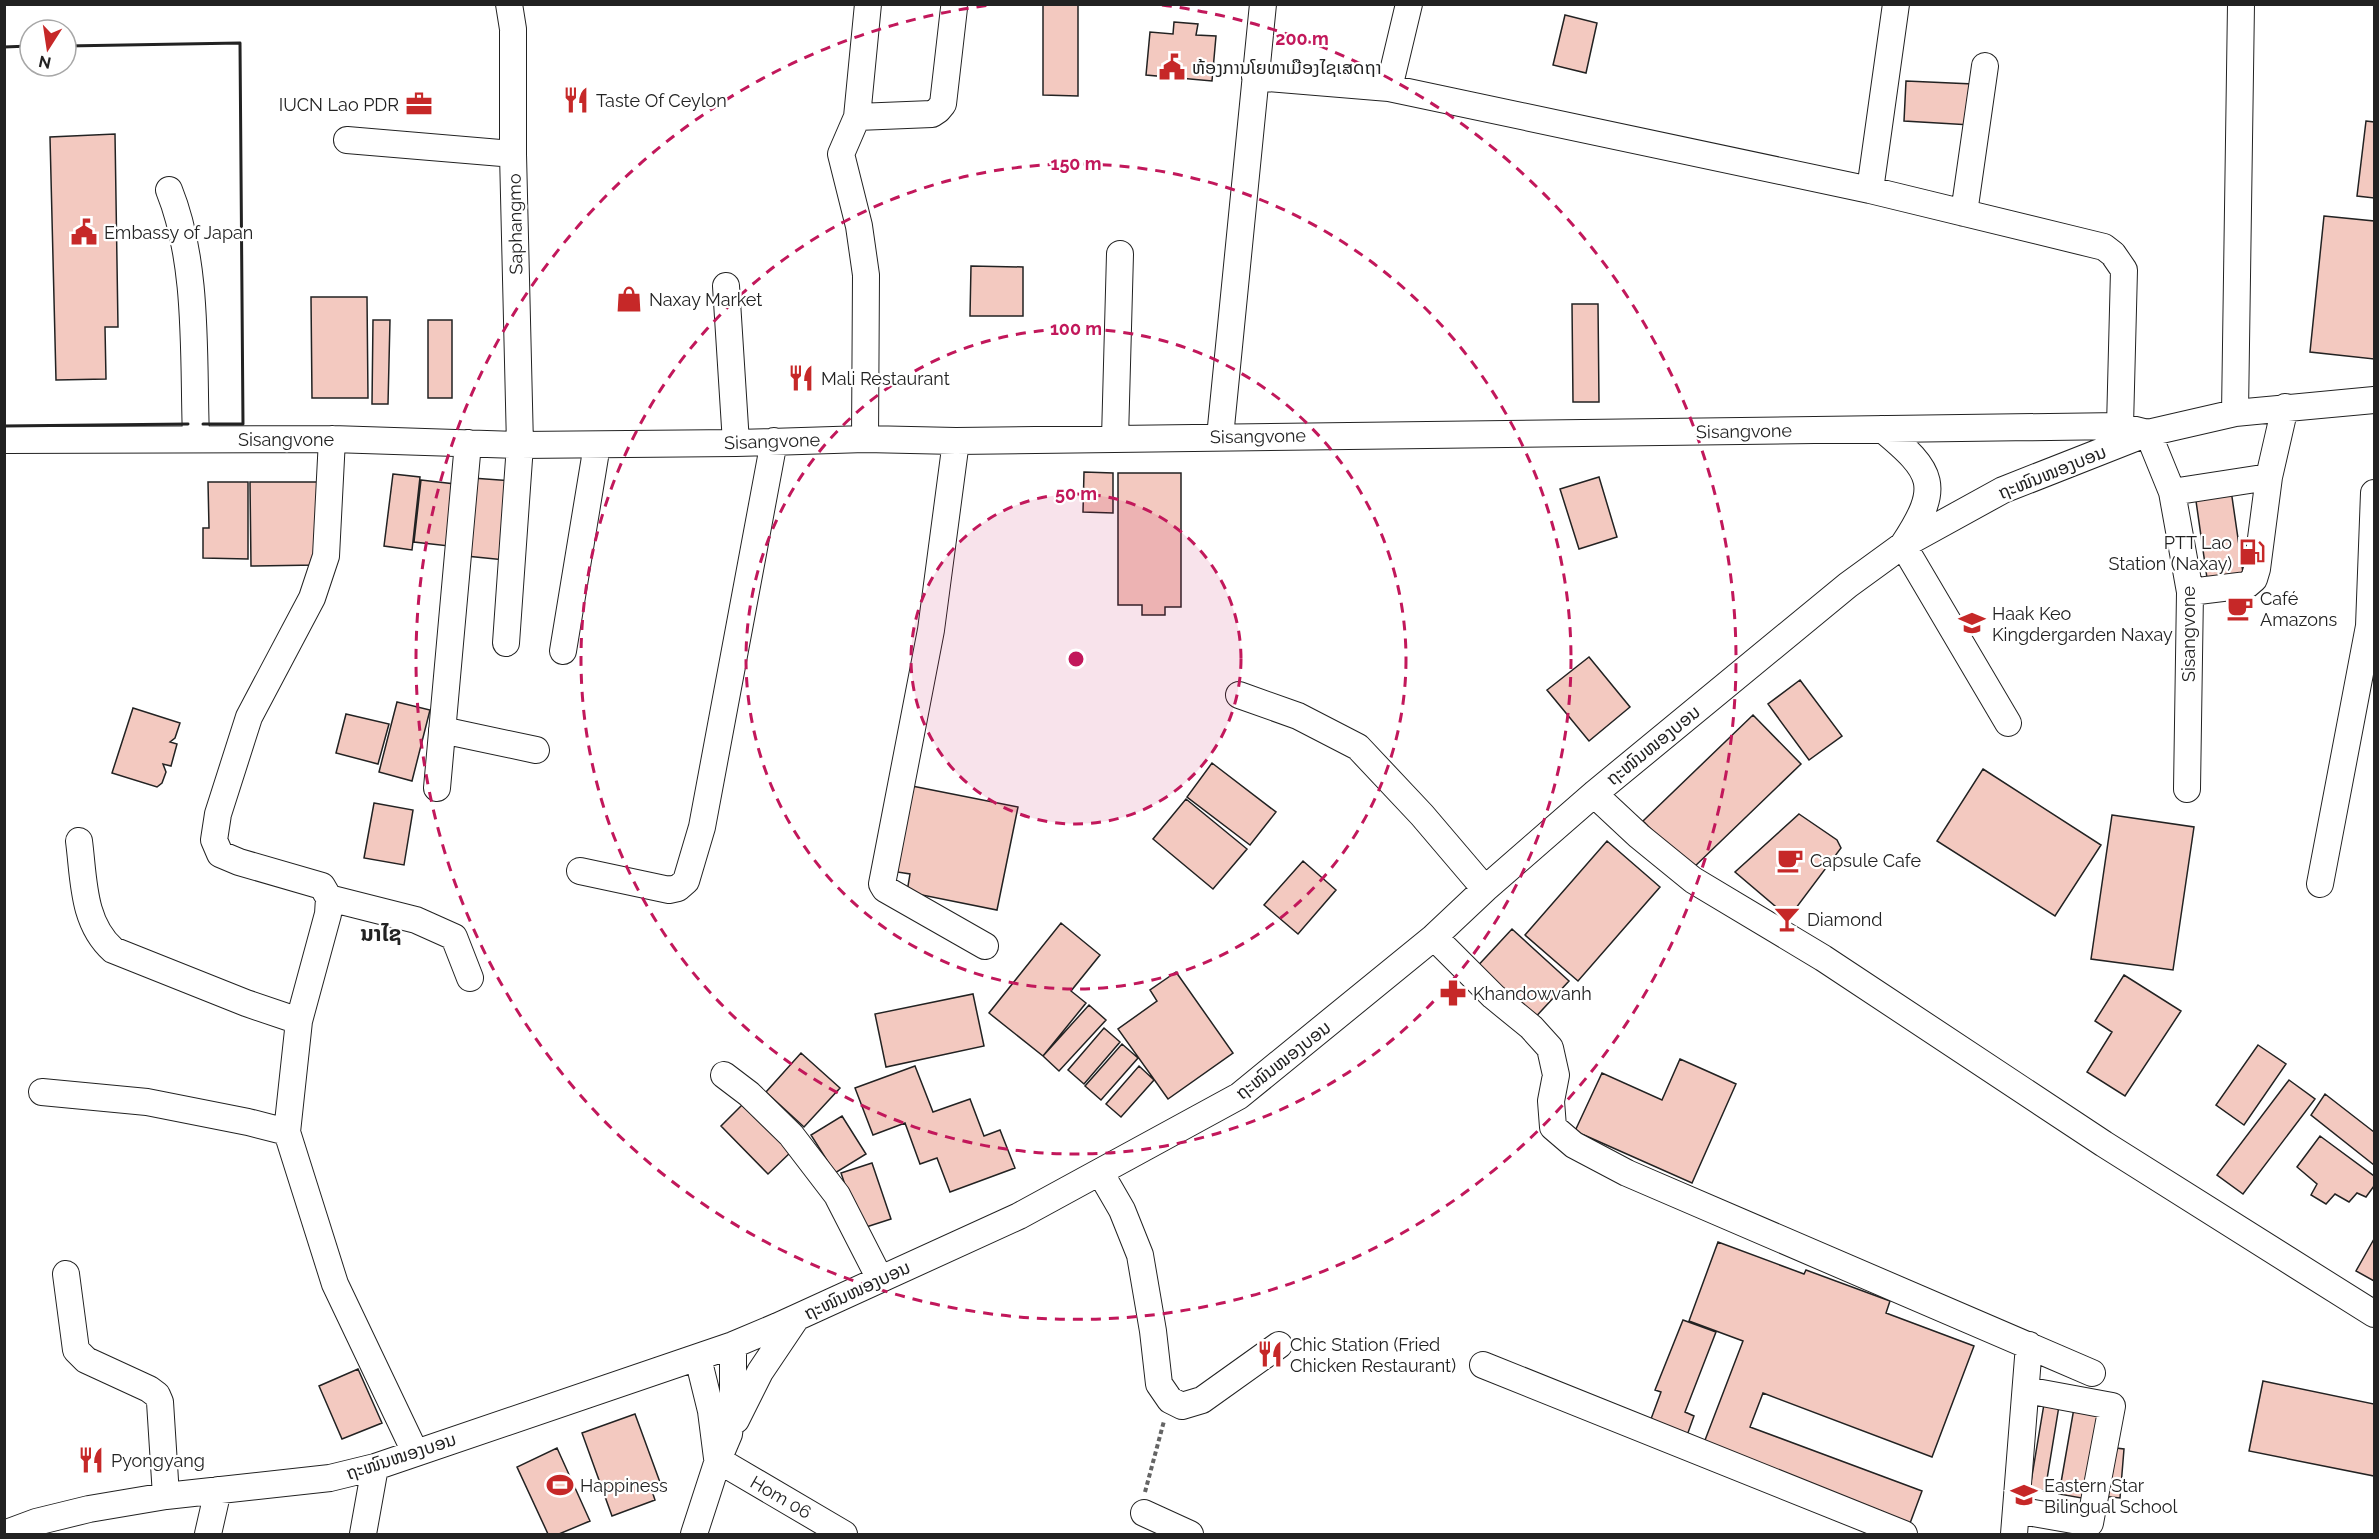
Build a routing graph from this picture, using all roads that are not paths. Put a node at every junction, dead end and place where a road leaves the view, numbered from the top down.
1 (509, 4) edge
2 (868, 4) edge
3 (1263, 4) edge
4 (1409, 4) edge
5 (1896, 4) edge
6 (2241, 4) edge
7 (954, 8) dead end
8 (1985, 66) dead end
9 (1254, 77) junction
10 (1389, 88) junction
11 (857, 117) junction
12 (347, 140) dead end
13 (513, 154) junction
14 (169, 190) dead end
15 (1870, 190) junction
16 (1964, 213) junction
17 (1120, 254) dead end
18 (726, 286) dead end
19 (2374, 400) edge
20 (2285, 407) junction
21 (2235, 413) junction
22 (2120, 426) junction
23 (1882, 429) junction
24 (2148, 433) junction
25 (1220, 437) junction
26 (196, 438) junction
27 (1115, 438) junction
28 (332, 439) junction
29 (865, 439) junction
30 (4, 440) edge
31 (774, 441) junction
32 (956, 441) junction
33 (468, 443) junction
34 (736, 443) junction
35 (520, 445) junction
36 (597, 445) junction
37 (2269, 477) junction
38 (2172, 492) junction
39 (2374, 493) edge
40 (1903, 545) junction
41 (2190, 592) junction
42 (506, 642) dead end
43 (563, 651) dead end
44 (1239, 695) dead end
45 (2008, 723) dead end
46 (442, 730) junction
47 (536, 750) dead end
48 (436, 788) dead end
49 (2187, 789) dead end
50 (1594, 794) junction
51 (79, 841) dead end
52 (580, 871) dead end
53 (2320, 884) dead end
54 (1485, 889) junction
55 (329, 898) junction
56 (1434, 937) junction
57 (985, 946) dead end
58 (470, 978) dead end
59 (299, 1021) junction
60 (724, 1075) dead end
61 (42, 1092) dead end
62 (287, 1132) junction
63 (1100, 1172) junction
64 (66, 1274) dead end
65 (880, 1279) junction
66 (2374, 1314) edge
67 (796, 1319) junction
68 (733, 1345) junction
69 (1279, 1346) dead end
70 (2029, 1346) junction
71 (698, 1358) junction
72 (1483, 1365) dead end
73 (2092, 1373) dead end
74 (2026, 1390) junction
75 (729, 1434) junction
76 (415, 1452) junction
77 (718, 1460) junction
78 (375, 1467) junction
79 (218, 1490) junction
80 (166, 1496) junction
81 (1144, 1513) road end
82 (2015, 1522) edge
83 (4, 1534) edge
84 (208, 1534) edge
85 (363, 1534) edge
86 (694, 1534) edge
87 (844, 1534) edge
88 (1190, 1534) edge
89 (1904, 1534) edge

1 - 13 street, Saphangmo
2 - 11 street
3 - 9 street
4 - 10 street
5 - 15 street
6 - 21 street
7 - 11 street
8 - 16 street
9 - 10 street
9 - 25 street
10 - 15 street
11 - 29 street
12 - 13 street
13 - 35 street, Saphangmo
14 - 26 street
15 - 16 street
16 - 22 street
17 - 27 street
18 - 34 street
19 - 20 street, ຖະໜົນໜອງບອນ
20 - 21 street, ຖະໜົນໜອງບອນ
20 - 37 street
21 - 24 street, ຖະໜົນໜອງບອນ
22 - 23 street, Sisangvone
22 - 24 street, Sisangvone
23 - 25 street, Sisangvone
23 - 40 street
24 - 38 street, Sisangvone
24 - 40 street, ຖະໜົນໜອງບອນ
25 - 27 street, Sisangvone
26 - 28 street, Sisangvone
26 - 30 street, Sisangvone
27 - 32 street, Sisangvone
28 - 33 street, Sisangvone
28 - 55 street
29 - 31 street, Sisangvone
29 - 32 street, Sisangvone
31 - 34 street, Sisangvone
31 - 52 street
32 - 57 street
33 - 35 street, Sisangvone
33 - 46 street
34 - 36 street, Sisangvone
35 - 36 street, Sisangvone
35 - 42 street, Saphangmo
36 - 43 street
37 - 38 street
37 - 41 street
38 - 41 street, Sisangvone
39 - 53 street
40 - 45 street
40 - 50 street, ຖະໜົນໜອງບອນ
41 - 49 street, Sisangvone
44 - 54 street
46 - 47 street
46 - 48 street
50 - 54 street, ຖະໜົນໜອງບອນ
50 - 66 street
51 - 59 street
54 - 56 street, ຖະໜົນໜອງບອນ
55 - 58 street
55 - 59 street
56 - 63 street, ຖະໜົນໜອງບອນ
56 - 70 street
59 - 62 street
60 - 65 street
61 - 62 street
62 - 76 street
63 - 65 street, ຖະໜົນໜອງບອນ
63 - 69 street
64 - 80 street
65 - 67 street, ຖະໜົນໜອງບອນ
67 - 68 street, ຖະໜົນໜອງບອນ
67 - 75 street
68 - 71 street, ຖະໜົນໜອງບອນ
68 - 75 street
70 - 73 street
70 - 74 street
71 - 76 street, ຖະໜົນໜອງບອນ
71 - 77 street
72 - 89 street
74 - 82 street
74 - 82 street
75 - 77 street
76 - 78 street, ຖະໜົນໜອງບອນ
77 - 86 street
77 - 87 street, Hom 06
78 - 79 street, ຖະໜົນໜອງບອນ
78 - 85 street
79 - 80 street, ຖະໜົນໜອງບອນ
79 - 84 street
80 - 83 street, ຖະໜົນໜອງບອນ
81 - 88 street

